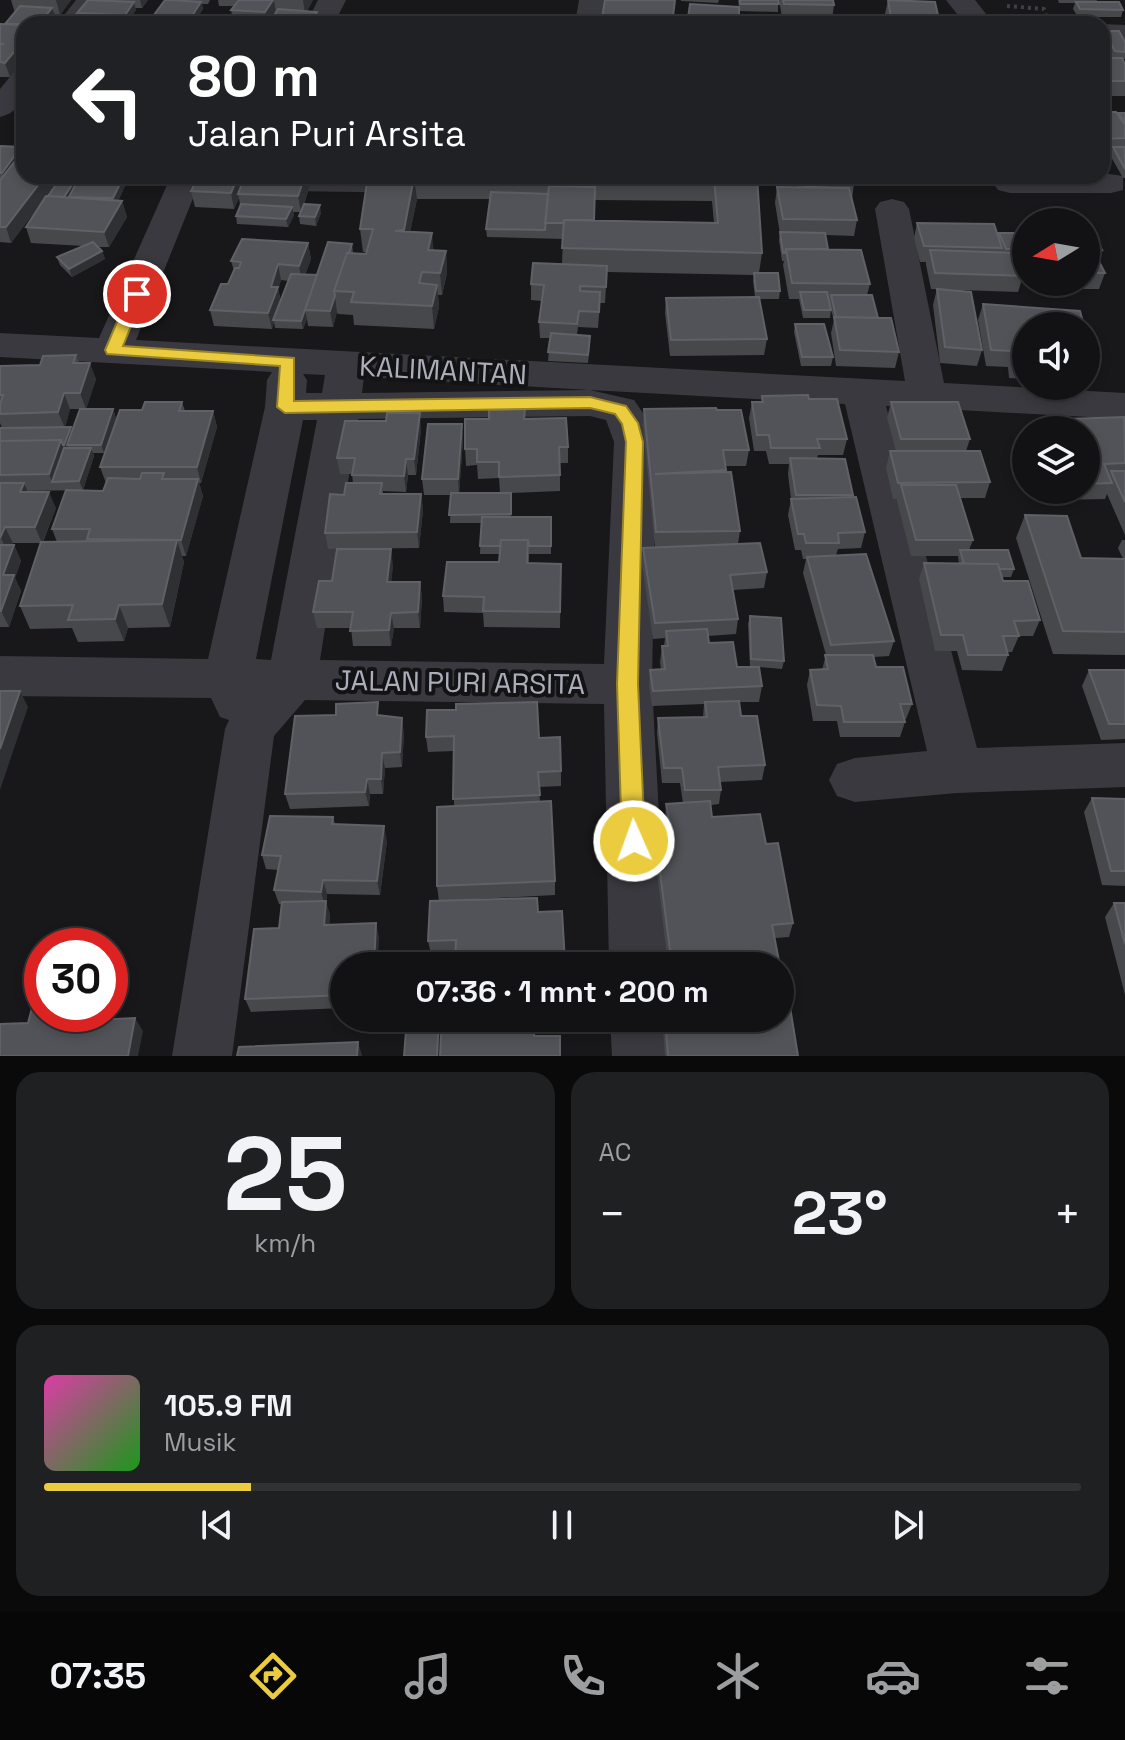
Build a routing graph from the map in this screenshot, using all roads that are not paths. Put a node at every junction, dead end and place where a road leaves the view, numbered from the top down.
1 (91, 0) edge
2 (960, 0) edge
3 (78, 16) edge
4 (974, 16) edge
5 (16, 89) edge
6 (0, 108) edge
7 (183, 184) edge
8 (892, 209) dead end
9 (0, 345) edge
10 (113, 350) junction
11 (289, 362) junction
12 (344, 385) junction
13 (862, 392) junction
14 (927, 395) junction
15 (1125, 406) edge
16 (285, 407) junction
17 (0, 676) edge
18 (228, 679) junction
19 (292, 680) junction
20 (628, 684) junction
21 (250, 729) junction
22 (1125, 765) edge
23 (957, 771) junction
24 (855, 780) dead end
25 (638, 952) edge
26 (641, 1032) edge
27 (202, 1056) edge
28 (642, 1056) edge

1 - 3 street
2 - 4 street
5 - 6 street
7 - 10 street
8 - 14 street
9 - 10 street, KALIMANTAN
10 - 11 street, KALIMANTAN
11 - 12 street, KALIMANTAN
11 - 16 street
12 - 13 street, KALIMANTAN
12 - 16 street
12 - 19 street, JALAN PURI ARSITA
12 - 20 street
13 - 14 street, KALIMANTAN
13 - 23 street
14 - 15 street, KALIMANTAN
16 - 18 street
17 - 18 street, JALAN PURI ARSITA
18 - 19 street, JALAN PURI ARSITA
18 - 21 street
19 - 20 street, JALAN PURI ARSITA
19 - 21 street
20 - 25 street
21 - 27 street
22 - 23 street
23 - 24 street
26 - 28 street

